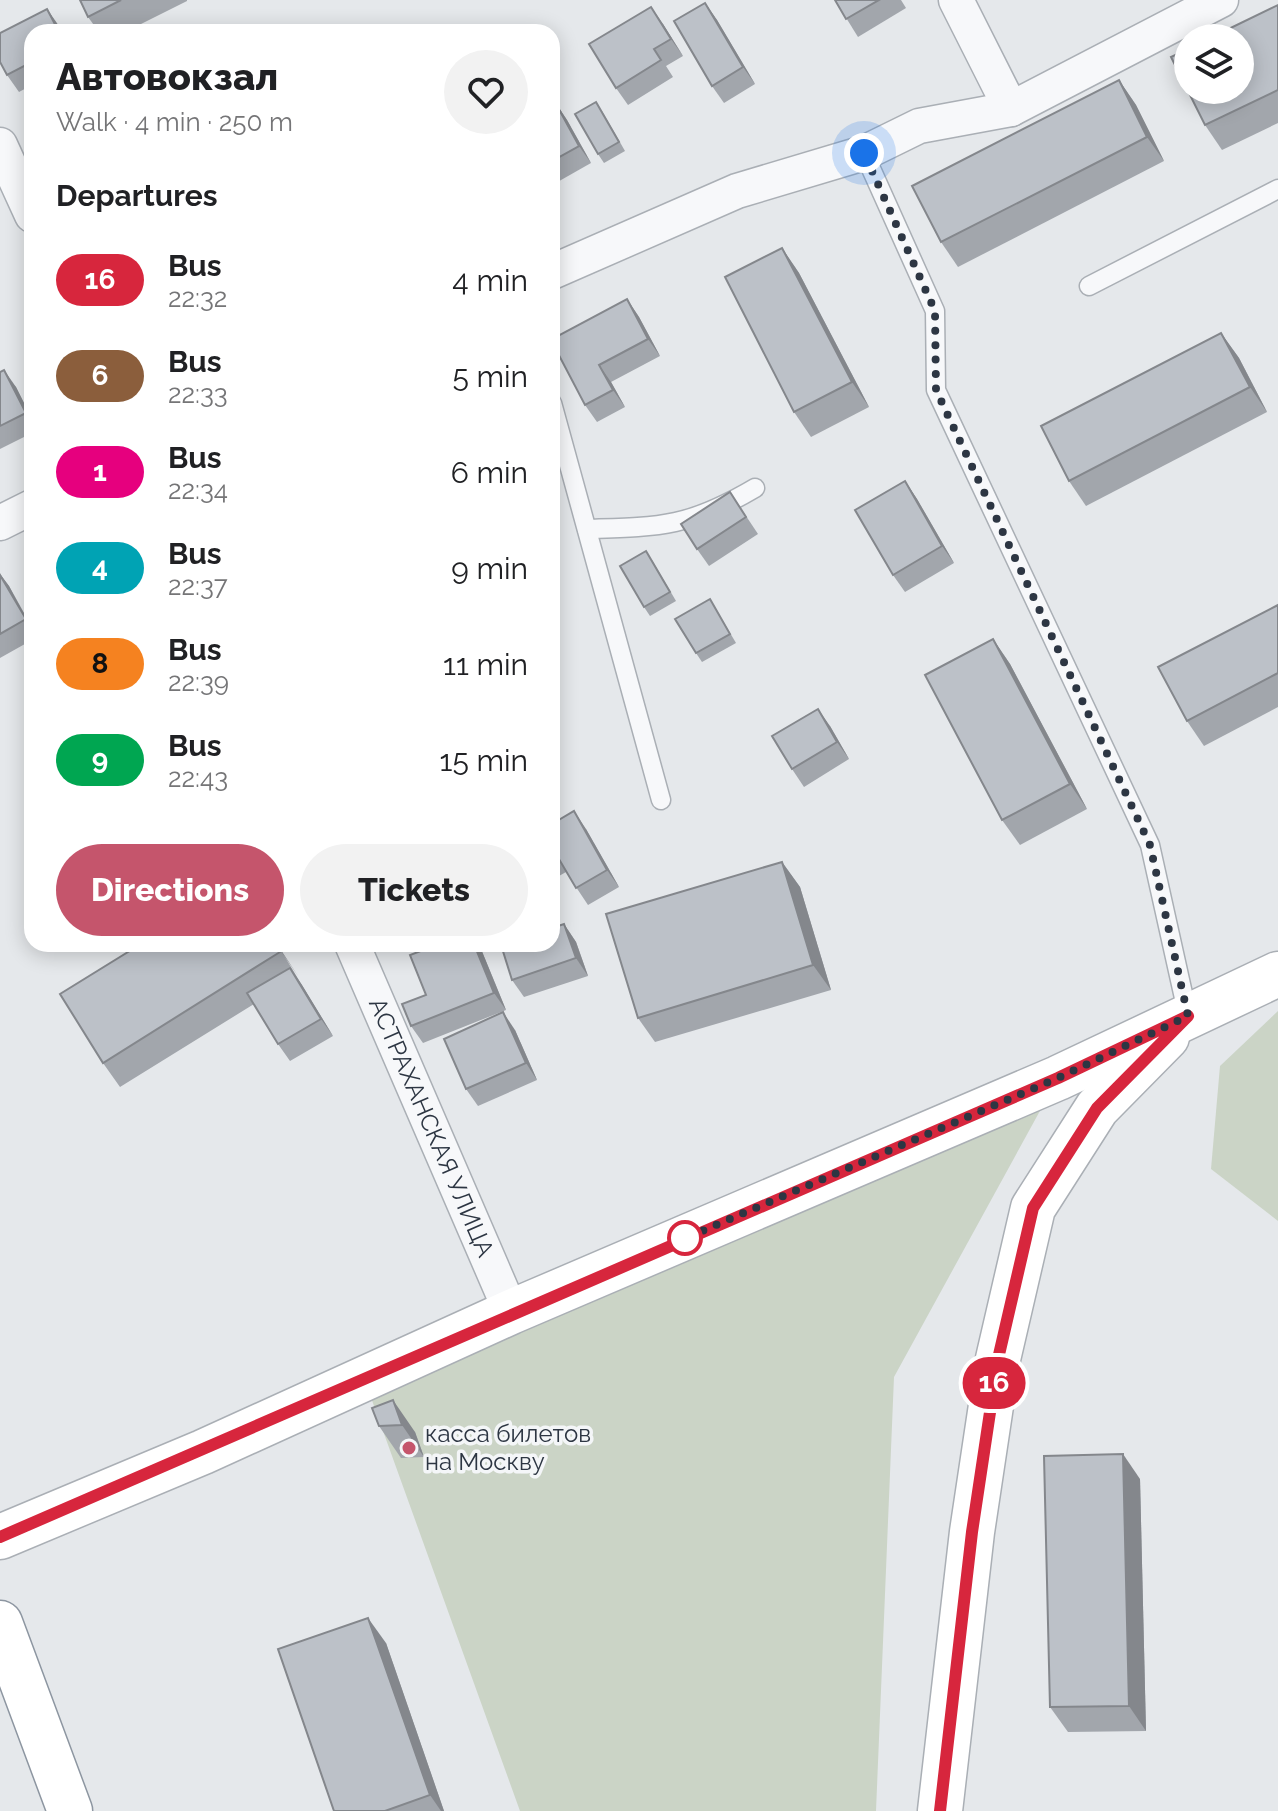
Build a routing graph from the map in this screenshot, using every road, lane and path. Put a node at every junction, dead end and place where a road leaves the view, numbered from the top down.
1 (956, 0) edge
2 (1221, 0) edge
3 (1011, 109) junction
4 (0, 145) edge
5 (864, 153) junction
6 (1278, 189) edge
7 (24, 198) edge
8 (560, 268) edge
9 (1089, 286) dead end
10 (560, 432) edge
11 (755, 488) dead end
12 (24, 511) edge
13 (0, 523) edge
14 (587, 529) junction
15 (661, 800) dead end
16 (355, 952) edge
17 (1278, 974) edge
18 (1188, 1016) junction
19 (511, 1312) junction
20 (0, 1537) edge
21 (0, 1623) edge
22 (70, 1811) edge
23 (940, 1811) edge

1 - 3 street
2 - 3 street
3 - 5 street
4 - 7 street
5 - 8 street
5 - 18 lane
6 - 9 lane
10 - 14 lane
11 - 14 lane
12 - 13 street
14 - 15 lane
16 - 19 street, АСТРАХАНСКАЯ УЛИЦА
17 - 18 main road
18 - 19 main road
18 - 23 main road
19 - 20 main road
21 - 22 main road

